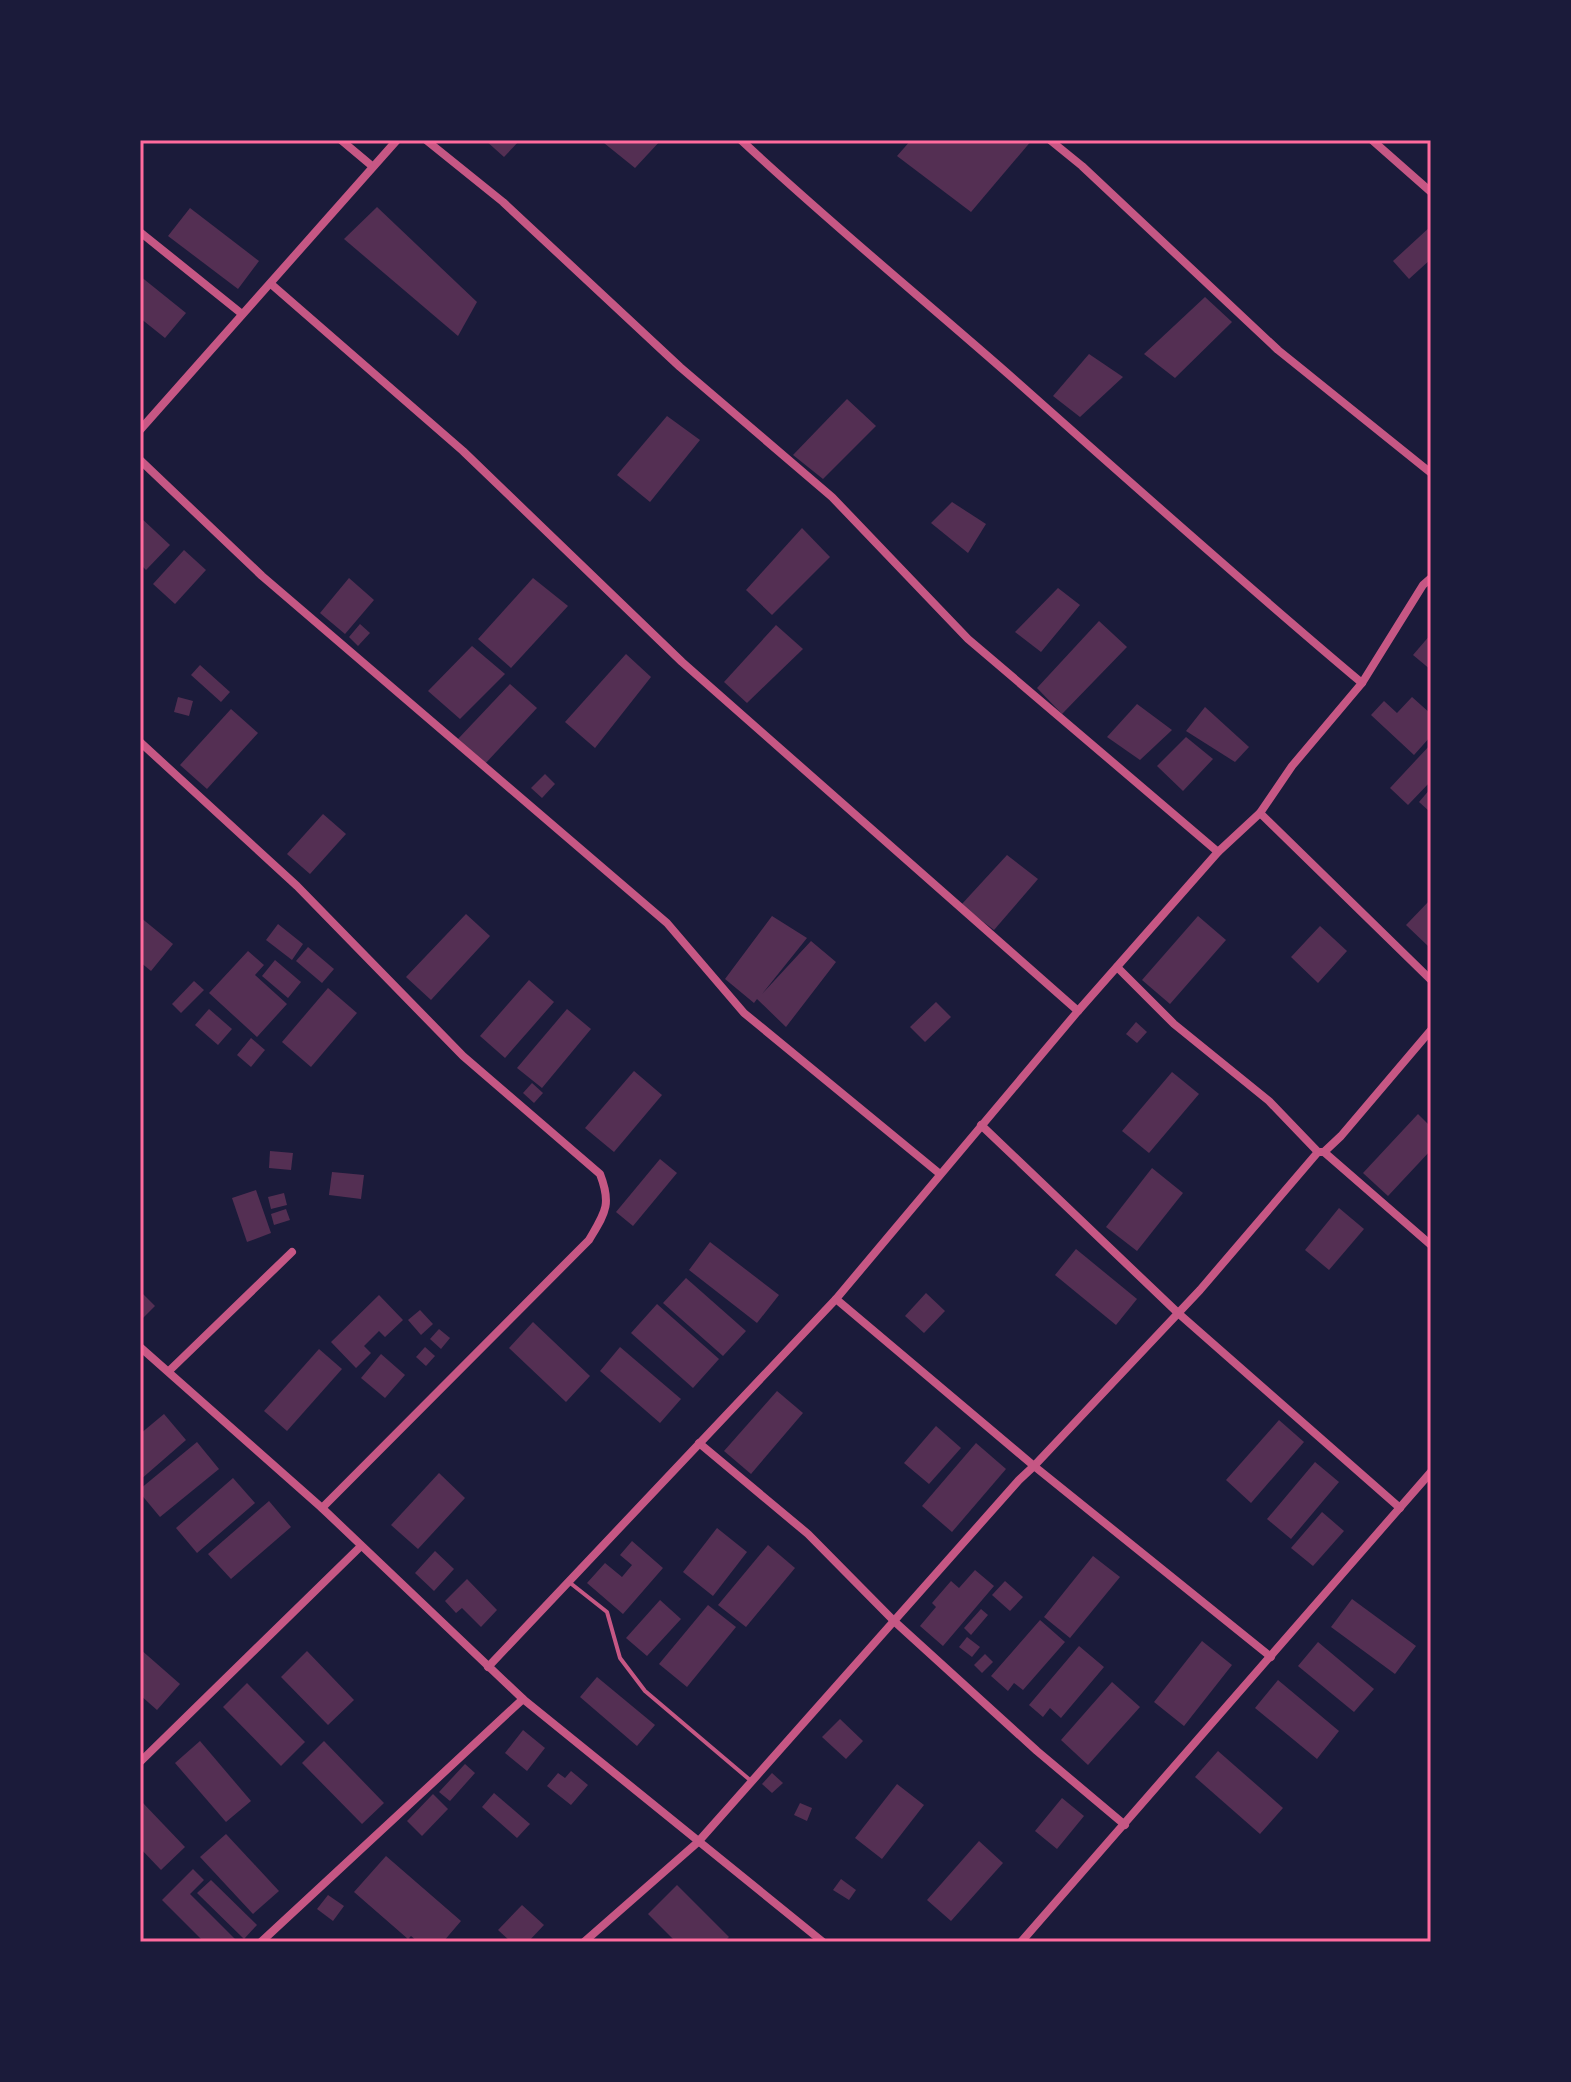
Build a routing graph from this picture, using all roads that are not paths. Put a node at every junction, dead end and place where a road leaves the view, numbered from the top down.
1 (341, 140) edge
2 (397, 140) edge
3 (426, 140) edge
4 (741, 140) edge
5 (1050, 140) edge
6 (1372, 140) edge
7 (372, 166) junction
8 (1431, 192) edge
9 (140, 232) edge
10 (271, 284) junction
11 (242, 314) junction
12 (140, 430) edge
13 (140, 460) edge
14 (1431, 473) edge
15 (1431, 578) edge
16 (1362, 683) junction
17 (140, 743) edge
18 (1260, 813) junction
19 (1218, 852) junction
20 (1117, 967) junction
21 (1431, 980) edge
22 (1078, 1011) junction
23 (1431, 1030) edge
24 (981, 1125) junction
25 (1321, 1152) junction
26 (940, 1174) junction
27 (1431, 1245) edge
28 (292, 1252) dead end
29 (836, 1299) junction
30 (1178, 1313) junction
31 (140, 1347) edge
32 (169, 1371) junction
33 (699, 1443) junction
34 (1034, 1466) junction
35 (1431, 1472) edge
36 (322, 1508) junction
37 (1400, 1508) junction
38 (361, 1546) junction
39 (569, 1582) junction
40 (894, 1621) junction
41 (1271, 1657) junction
42 (488, 1667) junction
43 (523, 1699) junction
44 (140, 1762) edge
45 (751, 1782) junction
46 (1125, 1825) junction
47 (698, 1842) junction
48 (261, 1942) edge
49 (584, 1942) edge
50 (823, 1942) edge
51 (1021, 1942) edge

1 - 7 street
2 - 7 street
3 - 19 street
4 - 16 street
5 - 14 street
6 - 8 street
7 - 10 street
9 - 11 street
10 - 11 street
10 - 22 street
11 - 12 street
13 - 26 street
15 - 16 street
16 - 18 street
17 - 36 street
18 - 19 street
18 - 21 street
19 - 20 street
20 - 22 street
20 - 25 street
22 - 24 street
23 - 25 street
24 - 26 street
24 - 30 street
25 - 27 street
25 - 30 street
26 - 29 street
28 - 32 street
29 - 33 street
29 - 34 street
30 - 34 street
30 - 37 street
31 - 32 street
32 - 36 street
33 - 39 street
33 - 40 street
34 - 40 street
34 - 41 street
35 - 37 street
36 - 38 street
37 - 41 street
38 - 42 street
38 - 44 street
39 - 42 street
39 - 45 lane
40 - 45 street
40 - 46 street
41 - 46 street
42 - 43 street
43 - 47 street
43 - 48 street
45 - 47 street
46 - 51 street
47 - 49 street
47 - 50 street

